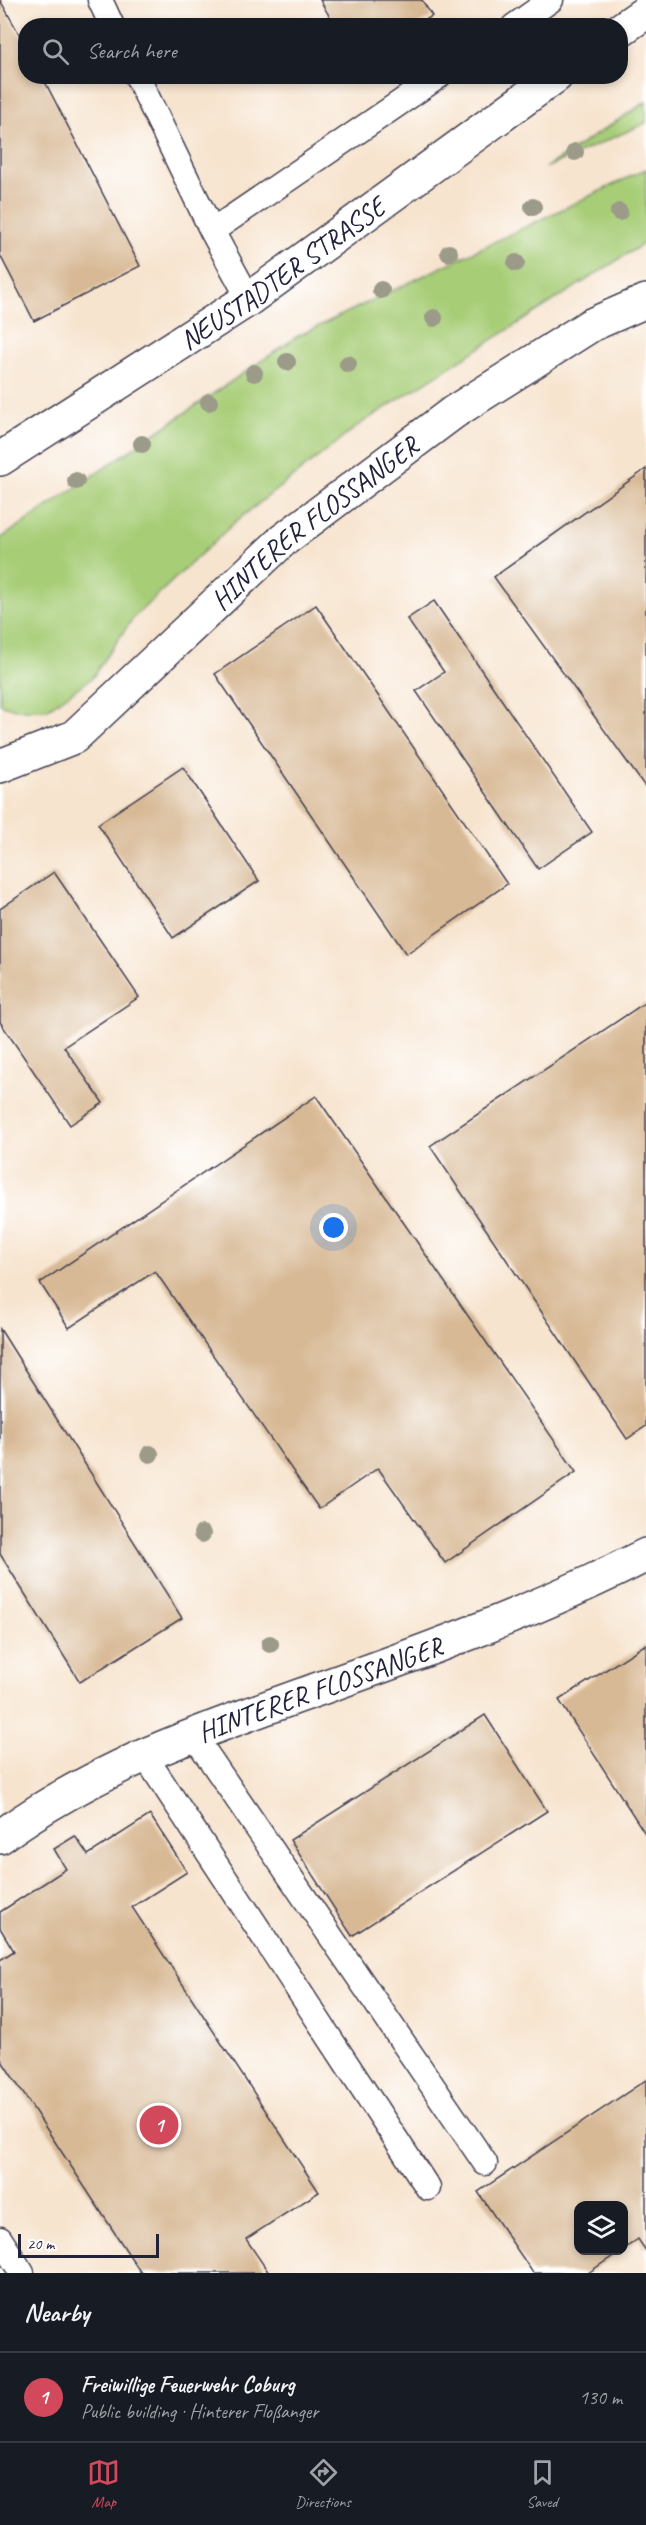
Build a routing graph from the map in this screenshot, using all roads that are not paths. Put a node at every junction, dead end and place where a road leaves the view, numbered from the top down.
1 (100, 0) edge
2 (551, 0) edge
3 (646, 12) edge
4 (108, 18) edge
5 (525, 18) edge
6 (628, 25) edge
7 (141, 84) edge
8 (427, 84) edge
9 (545, 84) edge
10 (212, 231) junction
11 (249, 299) junction
12 (646, 301) edge
13 (0, 459) edge
14 (0, 766) edge
15 (646, 1555) edge
16 (193, 1734) junction
17 (143, 1754) junction
18 (0, 1837) edge
19 (485, 2163) dead end
20 (428, 2188) dead end
21 (0, 2239) edge
22 (22, 2273) edge

1 - 4 lane
2 - 5 lane
3 - 6 street
7 - 10 lane
8 - 10 lane
9 - 11 street, NEUSTADTER STRASSE
10 - 11 lane
11 - 13 street, NEUSTADTER STRASSE
12 - 14 street, HINTERER FLOSSANGER
15 - 16 street, HINTERER FLOSSANGER
16 - 17 street, HINTERER FLOSSANGER
16 - 19 lane
17 - 18 street, HINTERER FLOSSANGER
17 - 20 lane
21 - 22 lane

